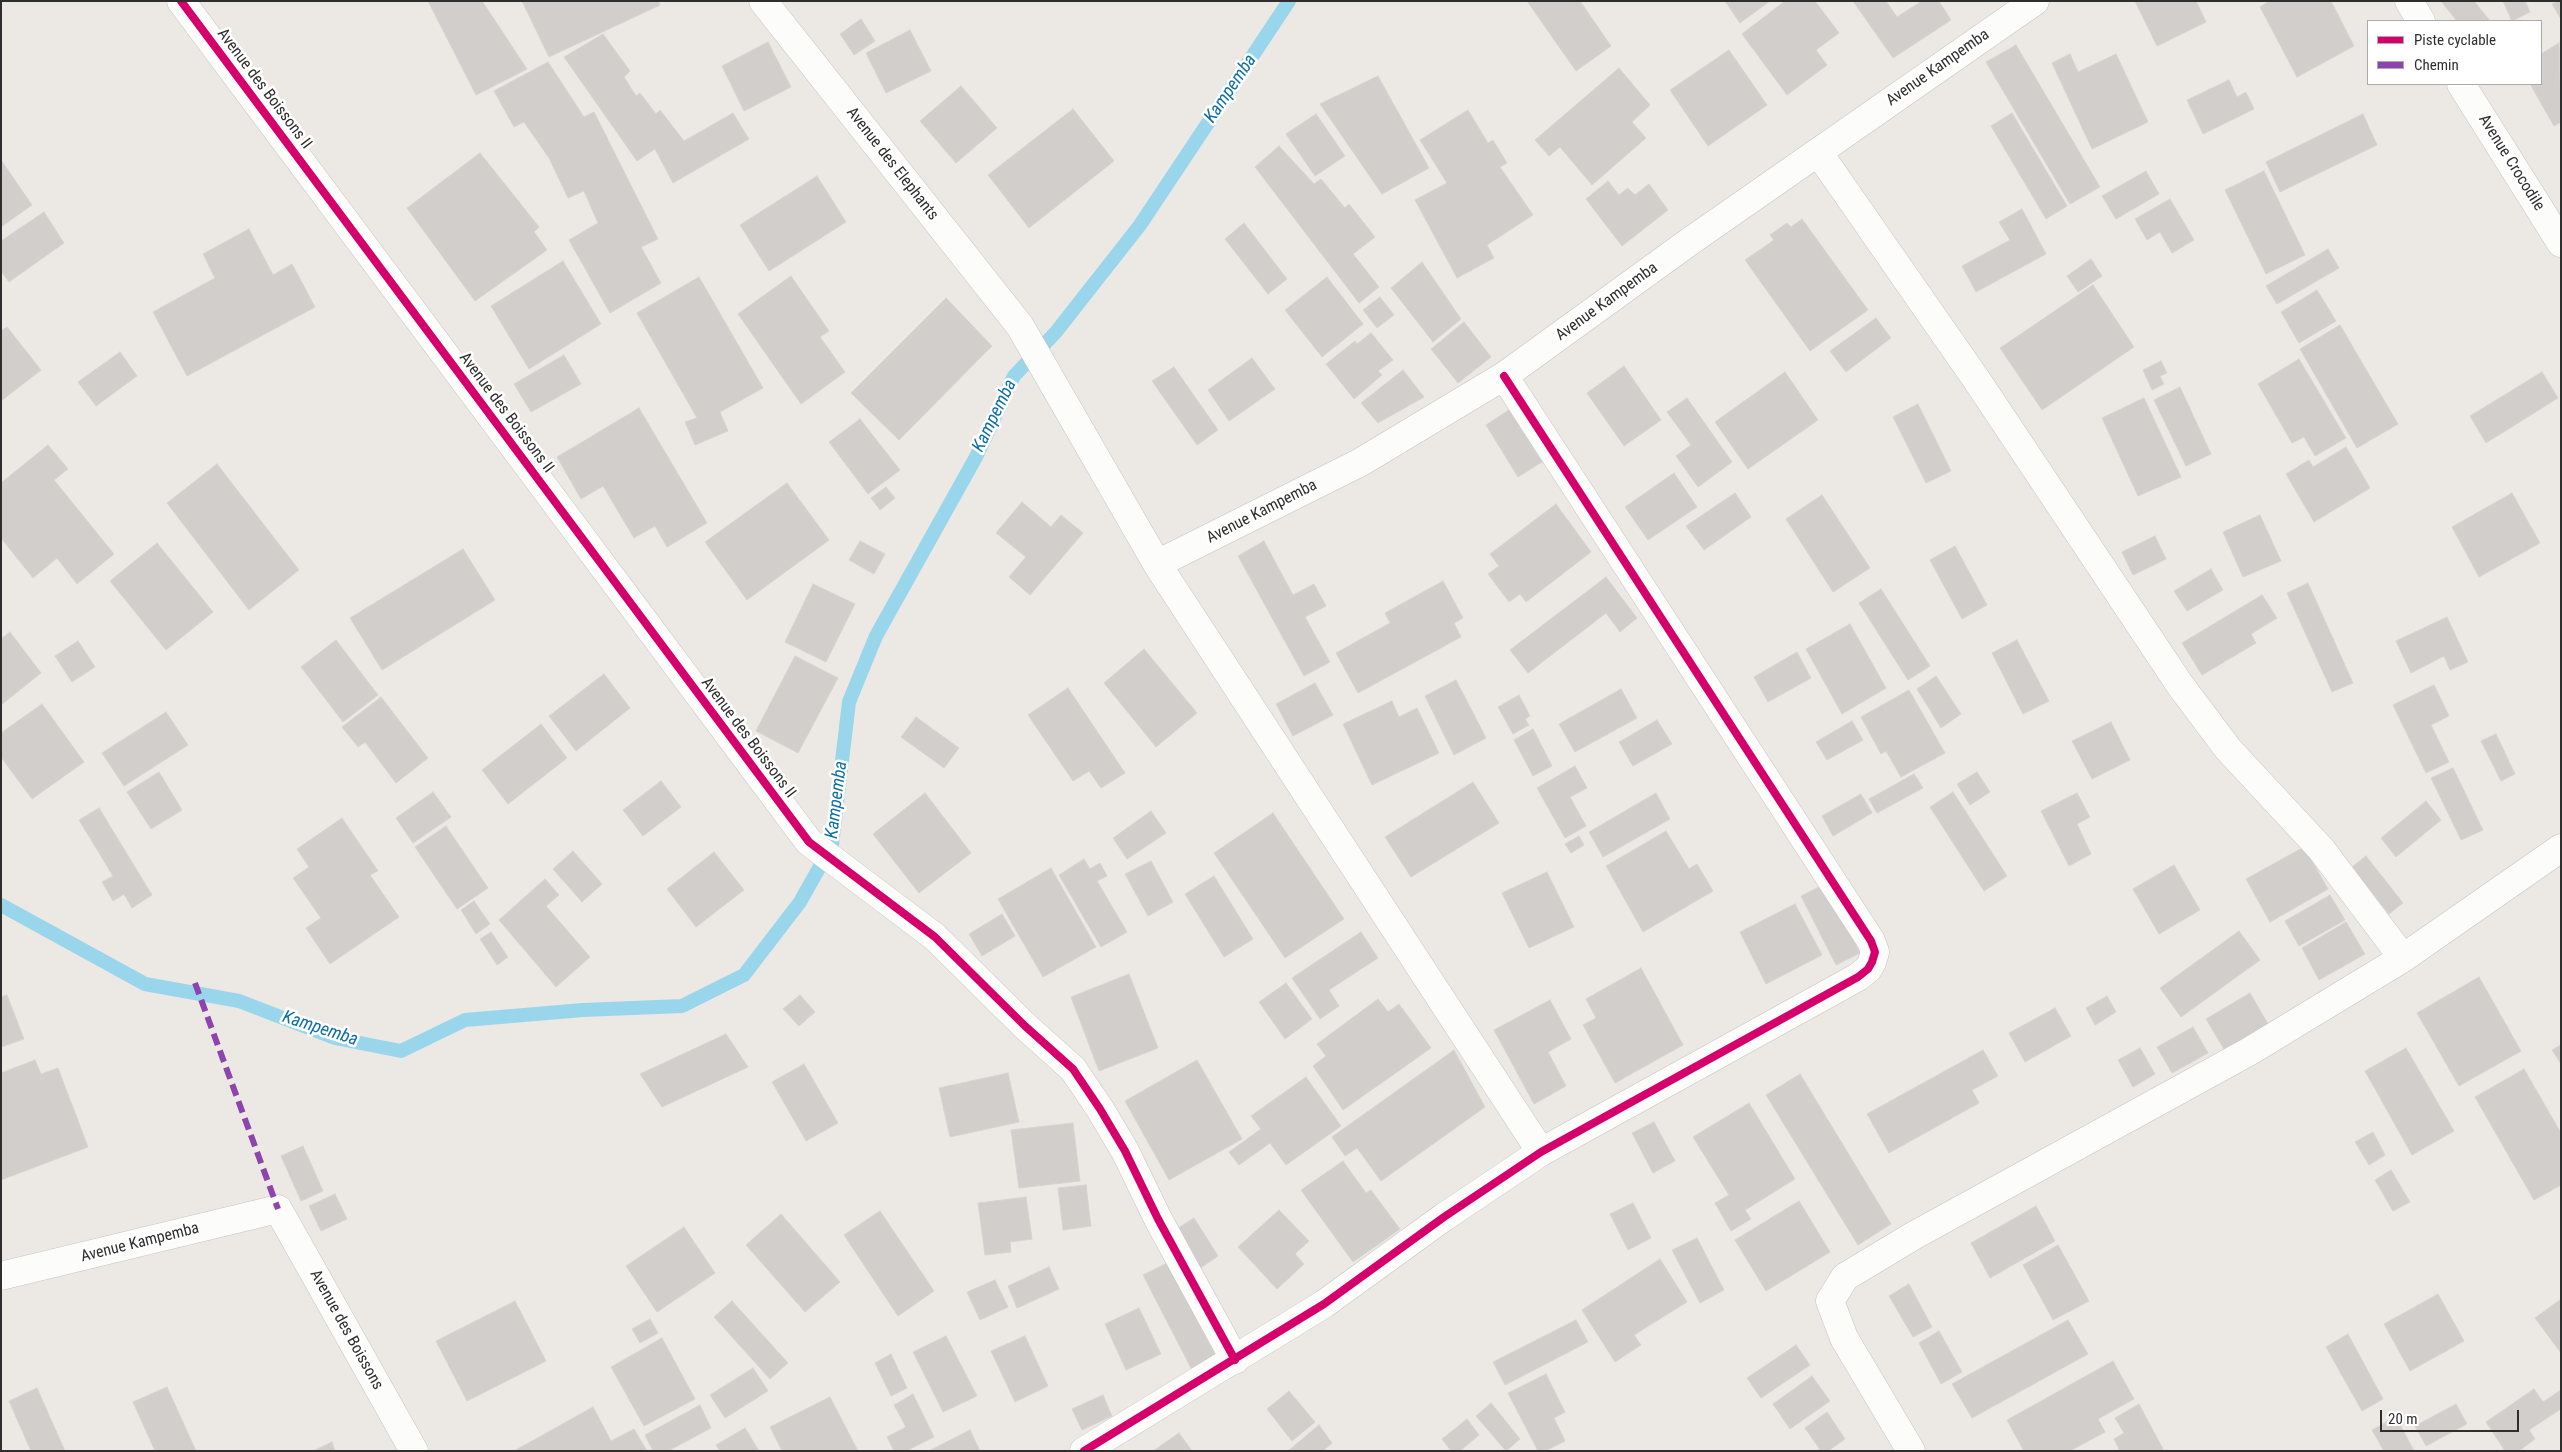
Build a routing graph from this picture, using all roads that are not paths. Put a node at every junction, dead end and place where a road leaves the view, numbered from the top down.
1 (763, 1) edge
2 (2035, 1) edge
3 (2409, 1) edge
4 (183, 2) edge
5 (2420, 20) edge
6 (2462, 85) edge
7 (1818, 152) junction
8 (2561, 243) edge
9 (1504, 376) junction
10 (1157, 564) junction
11 (2561, 848) edge
12 (2403, 958) junction
13 (1541, 1152) junction
14 (278, 1209) joint
15 (1, 1276) edge
16 (1235, 1360) junction
17 (414, 1451) edge
18 (1084, 1451) edge
19 (1911, 1451) edge

1 - 10 street, Avenue des Elephants
2 - 7 street, Avenue Kampemba
3 - 5 street
4 - 16 street, Avenue des Boissons II
6 - 8 street, Avenue Crocodile
7 - 9 street, Avenue Kampemba
7 - 12 street
9 - 10 street, Avenue Kampemba
9 - 13 street
10 - 13 street, Avenue des Elephants
11 - 12 street
12 - 19 street
13 - 16 street
14 - 15 street, Avenue Kampemba
14 - 17 street, Avenue des Boissons
16 - 18 street

